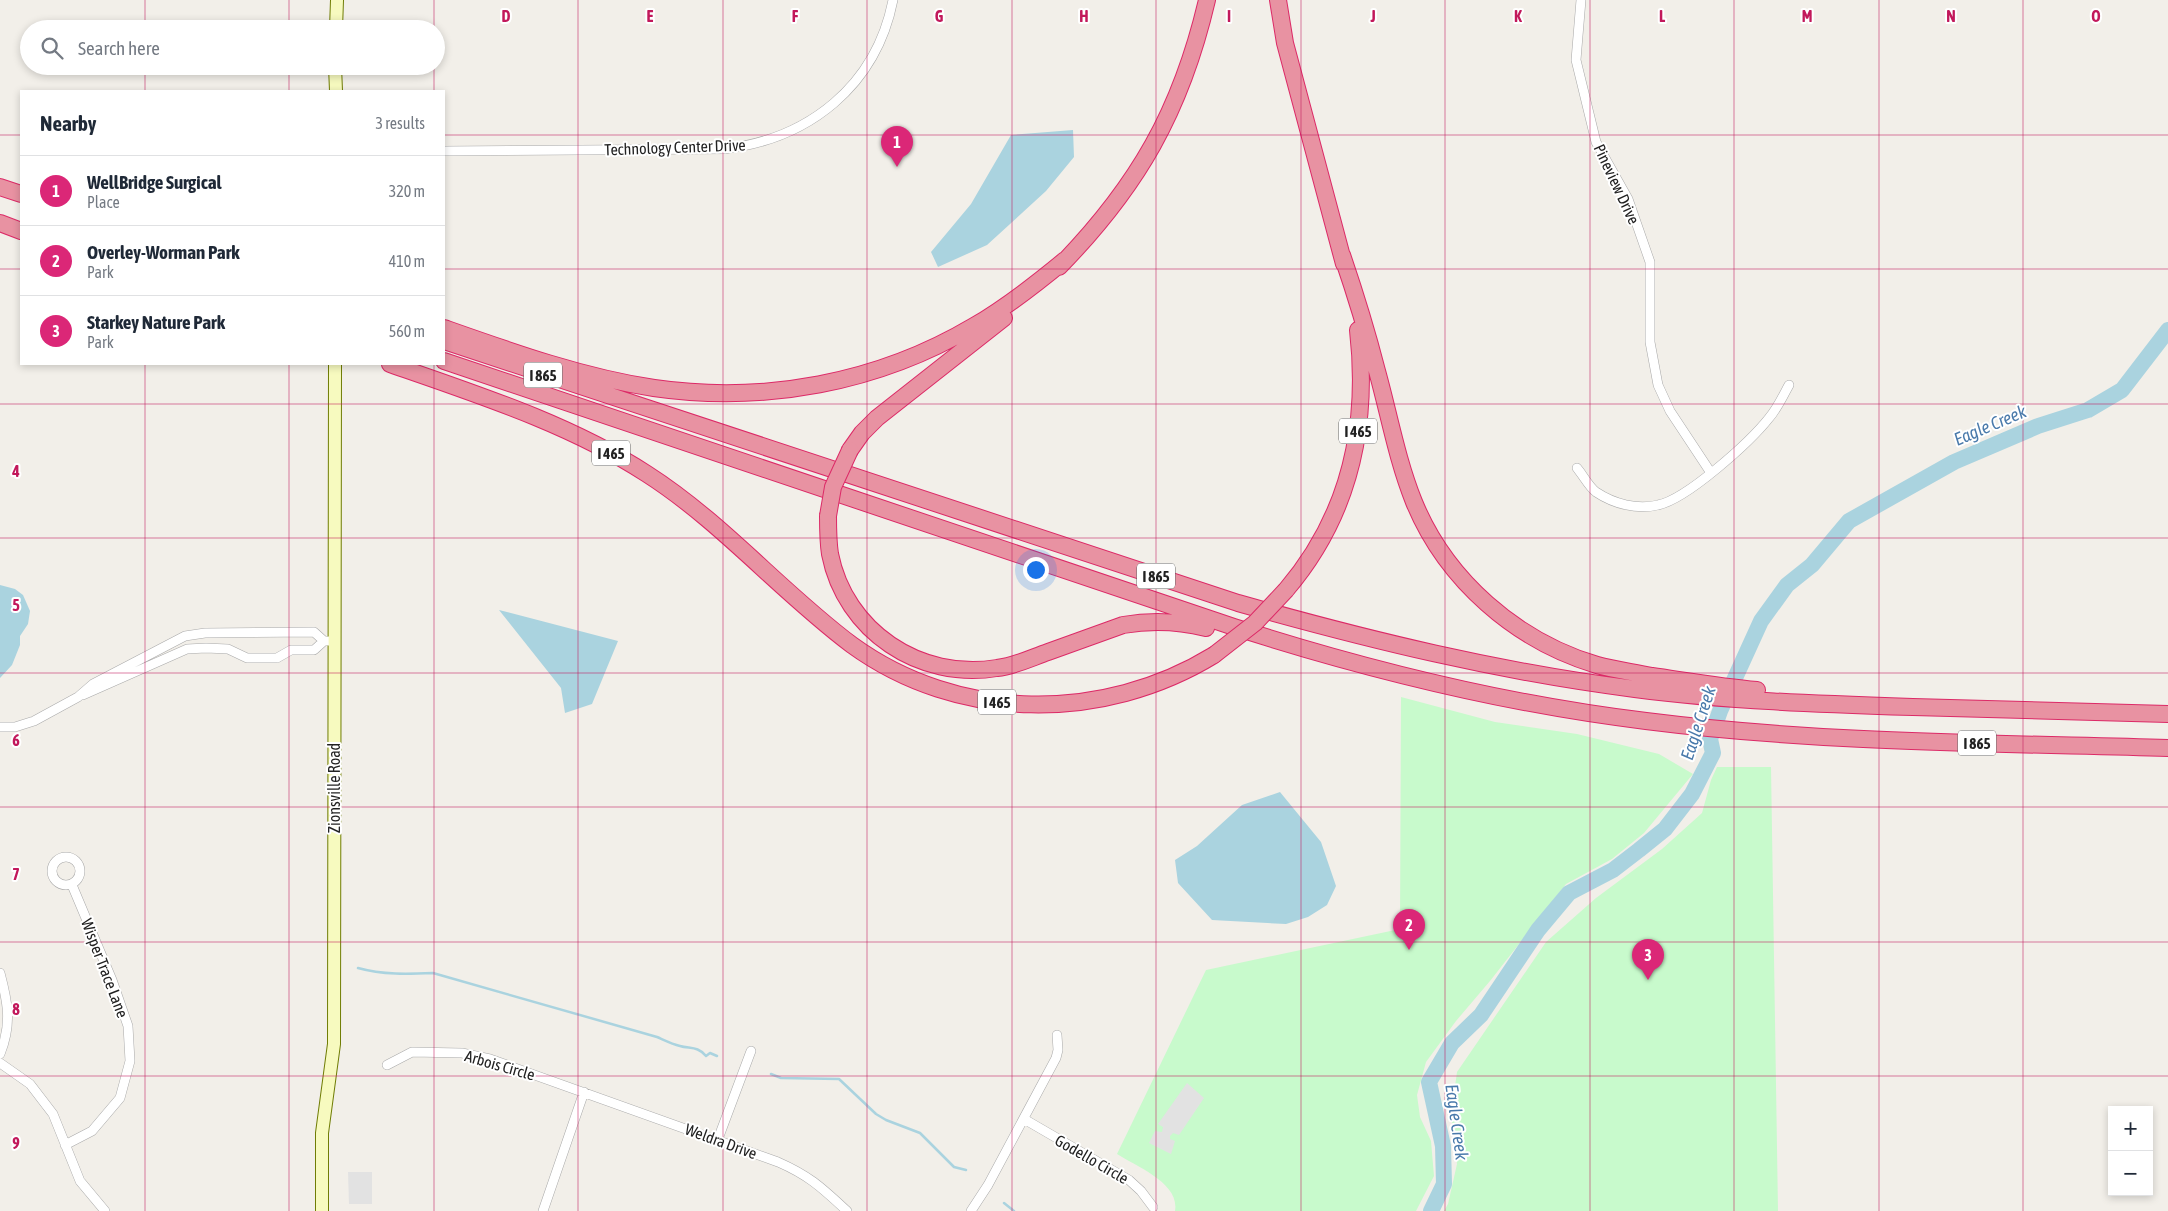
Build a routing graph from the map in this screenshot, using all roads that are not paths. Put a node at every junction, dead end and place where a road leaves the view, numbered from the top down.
1 (337, 0) edge
2 (893, 0) edge
3 (1207, 0) edge
4 (1278, 0) edge
5 (1582, 0) edge
6 (336, 20) edge
7 (335, 75) edge
8 (336, 90) edge
9 (445, 151) edge
10 (0, 187) edge
11 (20, 194) edge
12 (0, 212) edge
13 (20, 219) edge
14 (0, 223) edge
15 (20, 231) edge
16 (1342, 255) junction
17 (1065, 260) junction
18 (445, 328) edge
19 (445, 341) edge
20 (445, 361) edge
21 (335, 365) edge
22 (393, 365) edge
23 (1789, 385) dead end
24 (1577, 468) dead end
25 (1711, 473) junction
26 (329, 641) junction
27 (1292, 646) junction
28 (1684, 688) junction
29 (78, 697) junction
30 (2168, 714) edge
31 (0, 727) edge
32 (2168, 748) edge
33 (72, 884) dead end
34 (0, 973) edge
35 (1057, 1035) dead end
36 (751, 1051) dead end
37 (0, 1054) edge
38 (0, 1063) edge
39 (387, 1064) dead end
40 (584, 1092) junction
41 (1024, 1119) junction
42 (718, 1139) junction
43 (65, 1145) junction
44 (1153, 1207) dead end
45 (105, 1211) edge
46 (322, 1211) edge
47 (543, 1211) edge
48 (847, 1211) edge
49 (971, 1211) edge

1 - 6 main road
2 - 9 street, Technology Center Drive
3 - 17 highway
4 - 16 highway, I 465
5 - 25 street, Pineview Drive
7 - 8 main road
10 - 11 highway
12 - 13 highway
14 - 15 highway
16 - 22 highway, I 465, bridge
16 - 28 highway
17 - 18 highway
17 - 27 highway, bridge
19 - 28 highway, I 865
20 - 27 highway, I 865
21 - 26 main road, Zionsville Road
23 - 25 street
24 - 25 street
26 - 29 street
26 - 29 street
26 - 46 main road, Zionsville Road
27 - 32 highway, I 865
28 - 30 highway, I 865
29 - 31 street
33 - 43 street, Wisper Trace Lane
34 - 37 street
35 - 41 street
36 - 42 street
38 - 43 street
39 - 40 street, Arbois Circle
40 - 42 street, Weldra Drive
40 - 47 street
41 - 44 street, Godello Circle
41 - 49 street
42 - 48 street, Weldra Drive
43 - 45 street

